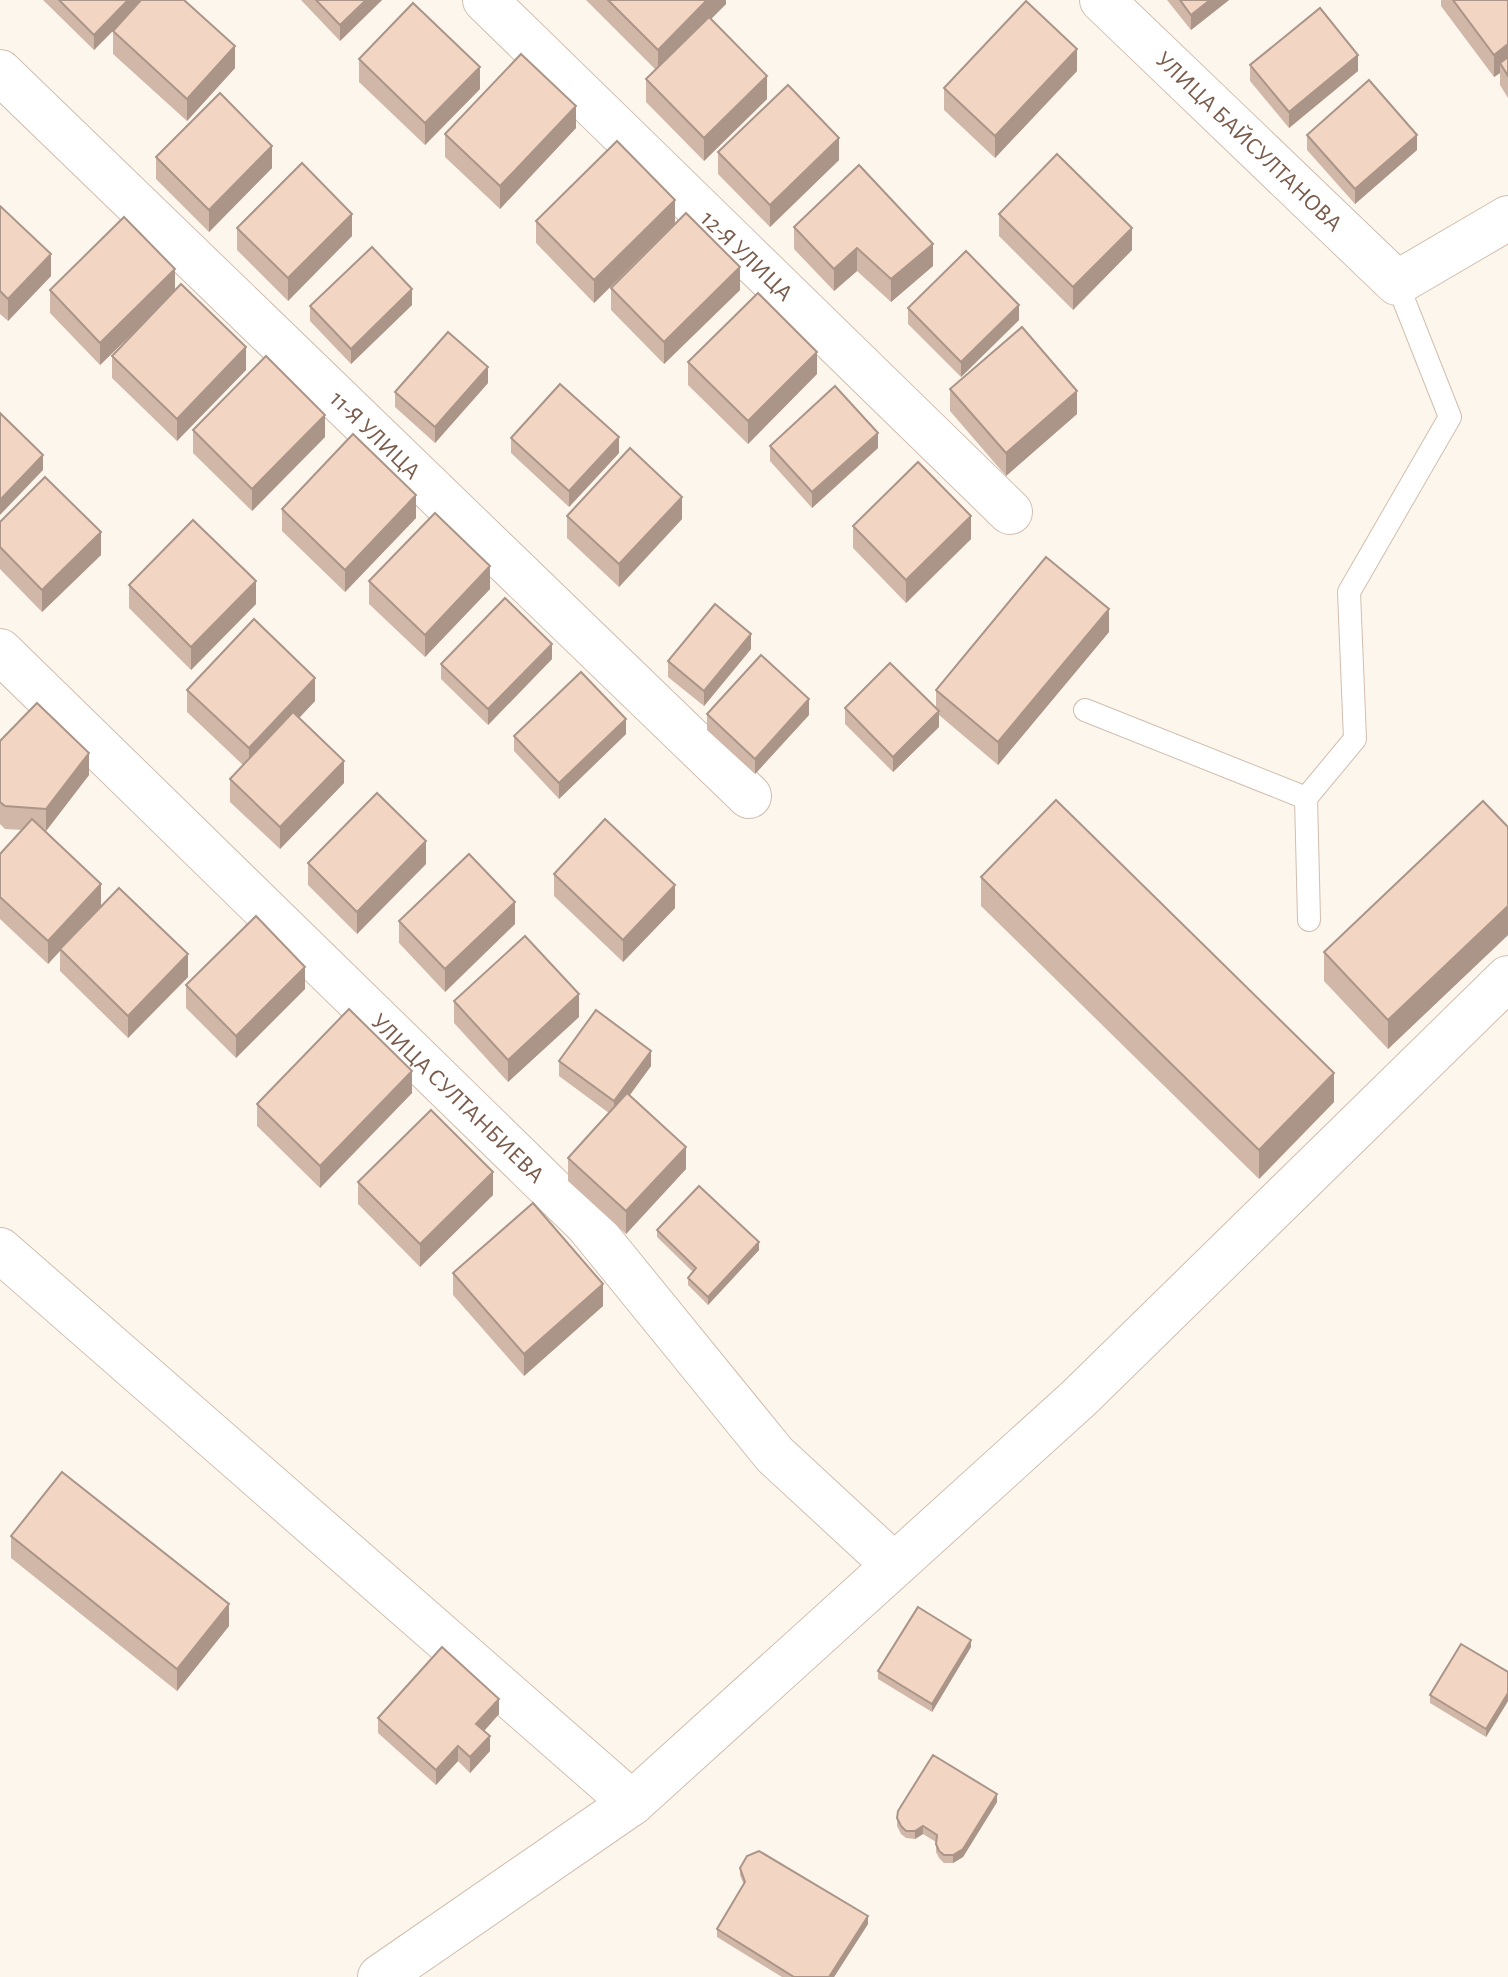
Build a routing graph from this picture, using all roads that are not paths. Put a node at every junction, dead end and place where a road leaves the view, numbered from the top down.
1 (485, 0) edge
2 (1102, 0) edge
3 (0, 72) edge
4 (1508, 218) edge
5 (1397, 283) junction
6 (1010, 512) dead end
7 (0, 651) edge
8 (1085, 710) dead end
9 (749, 796) dead end
10 (1306, 798) junction
11 (1309, 920) dead end
12 (1508, 978) edge
13 (0, 1250) edge
14 (894, 1565) junction
15 (632, 1803) junction
16 (380, 1977) edge

1 - 6 street, 12-Я УЛИЦА
2 - 5 street, УЛИЦА БАЙСУЛТАНОВА
3 - 9 street, 11-Я УЛИЦА
4 - 5 street
5 - 10 lane
7 - 14 street, УЛИЦА СУЛТАНБИЕВА
8 - 10 lane
10 - 11 lane
12 - 14 street
13 - 15 street
14 - 15 street
15 - 16 street

